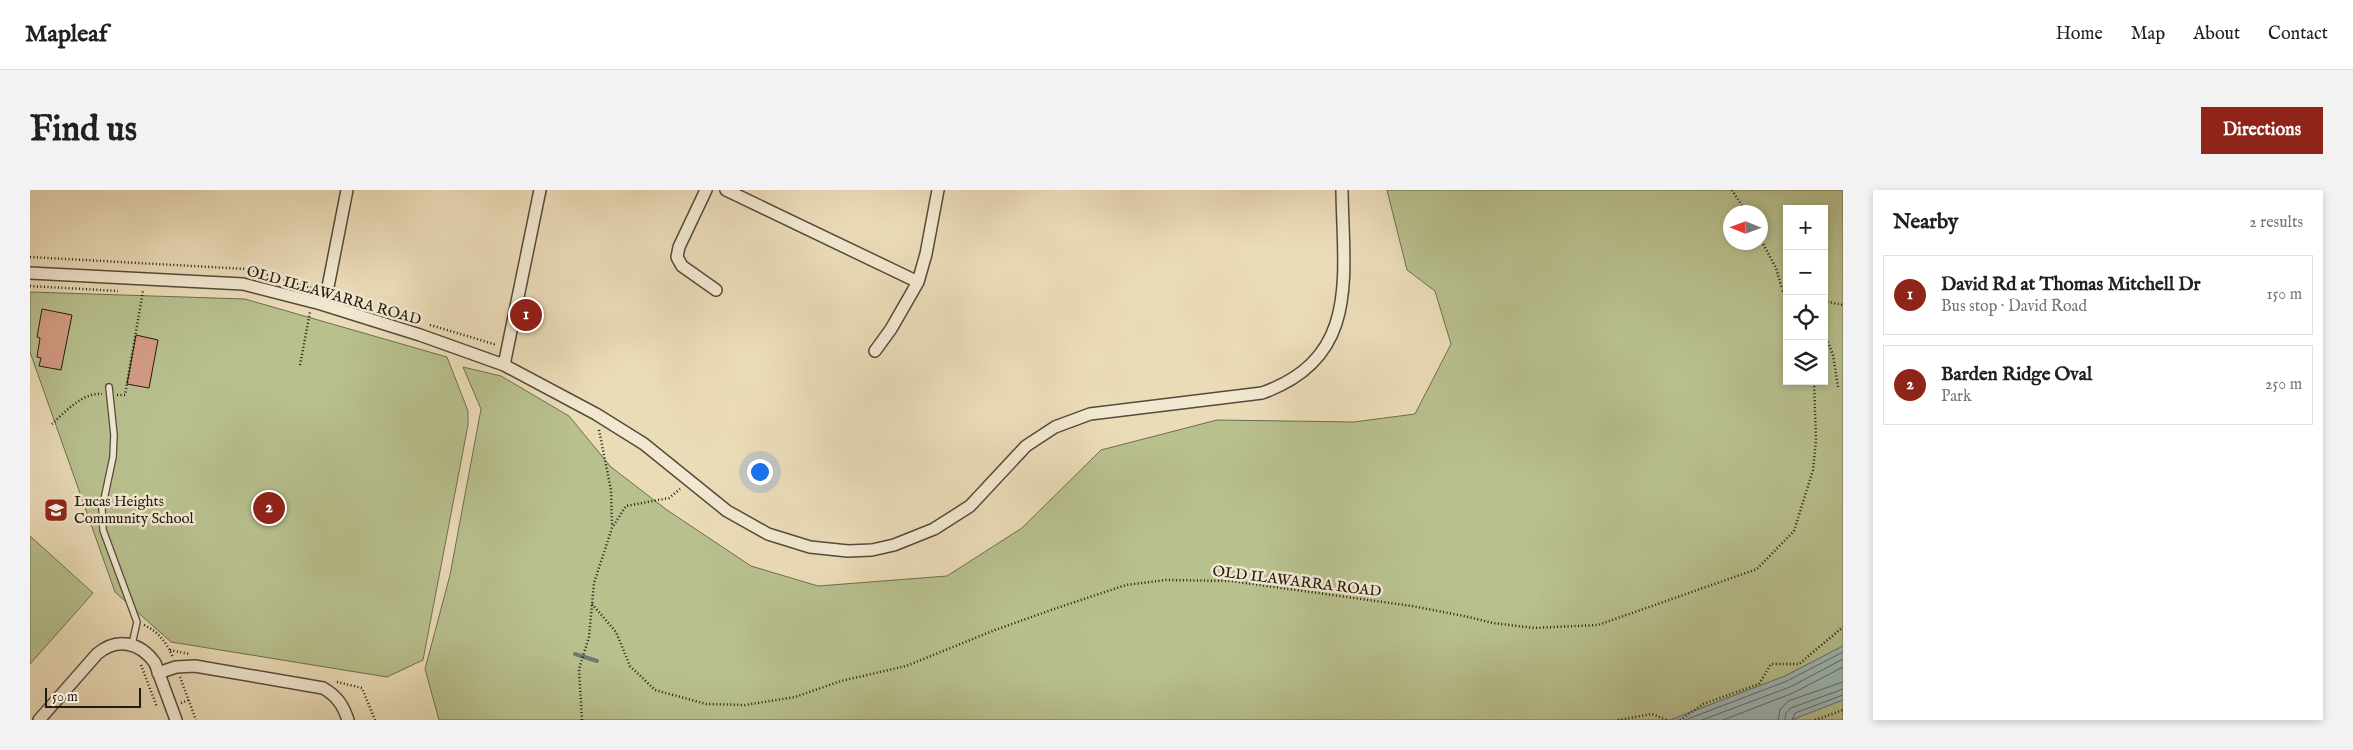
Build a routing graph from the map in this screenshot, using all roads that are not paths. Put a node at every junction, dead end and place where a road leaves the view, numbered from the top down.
1 (347, 190) edge
2 (540, 190) edge
3 (706, 190) edge
4 (726, 190) edge
5 (938, 190) edge
6 (1342, 190) edge
7 (30, 273) edge
8 (918, 282) junction
9 (716, 290) dead end
10 (321, 304) junction
11 (875, 351) dead end
12 (504, 365) junction
13 (109, 387) dead end
14 (132, 644) junction
15 (158, 673) junction
16 (39, 720) edge
17 (176, 720) edge
18 (348, 720) edge

1 - 10 street
2 - 12 street
3 - 9 street
4 - 8 street
5 - 8 street
6 - 12 street, OLD ILLAWARRA ROAD
7 - 10 street, OLD ILLAWARRA ROAD
8 - 11 street
10 - 12 street, OLD ILLAWARRA ROAD
13 - 14 lane
14 - 15 street
14 - 16 street
15 - 17 street
15 - 18 street

